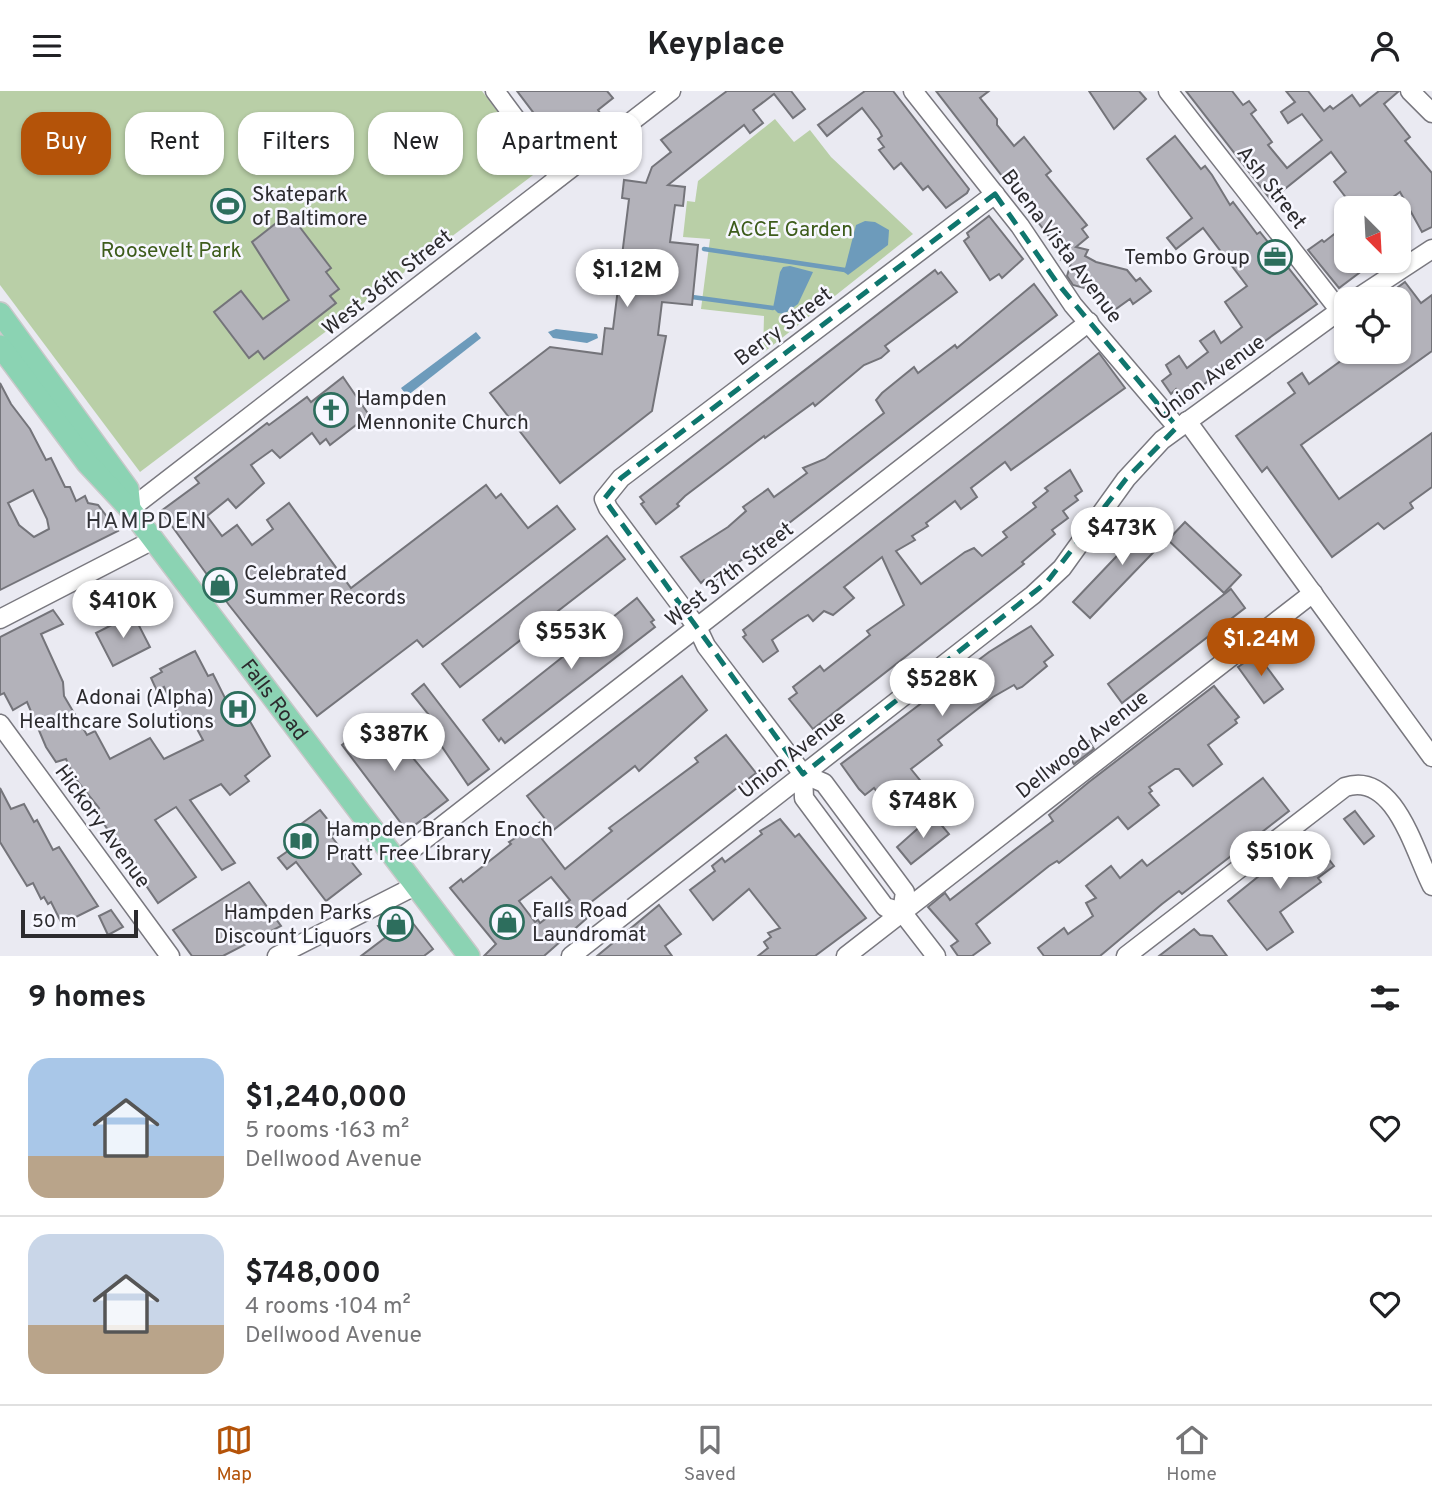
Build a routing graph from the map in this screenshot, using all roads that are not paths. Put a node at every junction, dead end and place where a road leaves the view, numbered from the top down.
1 (495, 91) edge
2 (671, 91) edge
3 (913, 91) edge
4 (1168, 91) edge
5 (1410, 91) edge
6 (1432, 113) edge
7 (559, 177) junction
8 (995, 194) junction
9 (1432, 249) edge
10 (1374, 287) edge
11 (1334, 297) edge
12 (0, 313) edge
13 (1334, 314) edge
14 (1089, 323) junction
15 (0, 346) edge
16 (1182, 424) junction
17 (130, 509) junction
18 (153, 540) junction
19 (1313, 593) junction
20 (0, 619) edge
21 (698, 627) junction
22 (0, 724) edge
23 (1432, 757) edge
24 (803, 775) junction
25 (397, 861) junction
26 (415, 886) junction
27 (1432, 886) edge
28 (902, 912) junction
29 (170, 956) edge
30 (277, 956) edge
31 (469, 956) edge
32 (571, 956) edge
33 (846, 956) edge
34 (936, 956) edge
35 (1125, 956) edge

1 - 7 street
2 - 7 street, West 36th Street
3 - 8 street, Buena Vista Avenue
4 - 11 street, Ash Street
5 - 6 street
7 - 17 street, West 36th Street
8 - 14 street, Buena Vista Avenue
8 - 21 street, Berry Street
9 - 10 street
12 - 17 main road, Falls Road
13 - 16 street, Union Avenue
14 - 16 street, Buena Vista Avenue
14 - 21 street, West 37th Street
15 - 17 main road, Falls Road
16 - 19 street, Buena Vista Avenue
16 - 24 street, Union Avenue
17 - 18 main road, Falls Road
18 - 20 street
18 - 25 main road, Falls Road
19 - 23 street, Buena Vista Avenue
19 - 28 street, Dellwood Avenue
21 - 24 street
21 - 25 street, West 37th Street
22 - 29 street, Hickory Avenue
24 - 28 street
24 - 28 street
24 - 32 street, Union Avenue
25 - 26 main road, Falls Road
26 - 30 street
26 - 31 main road, Falls Road
27 - 35 street
28 - 33 street, Dellwood Avenue
28 - 34 street

